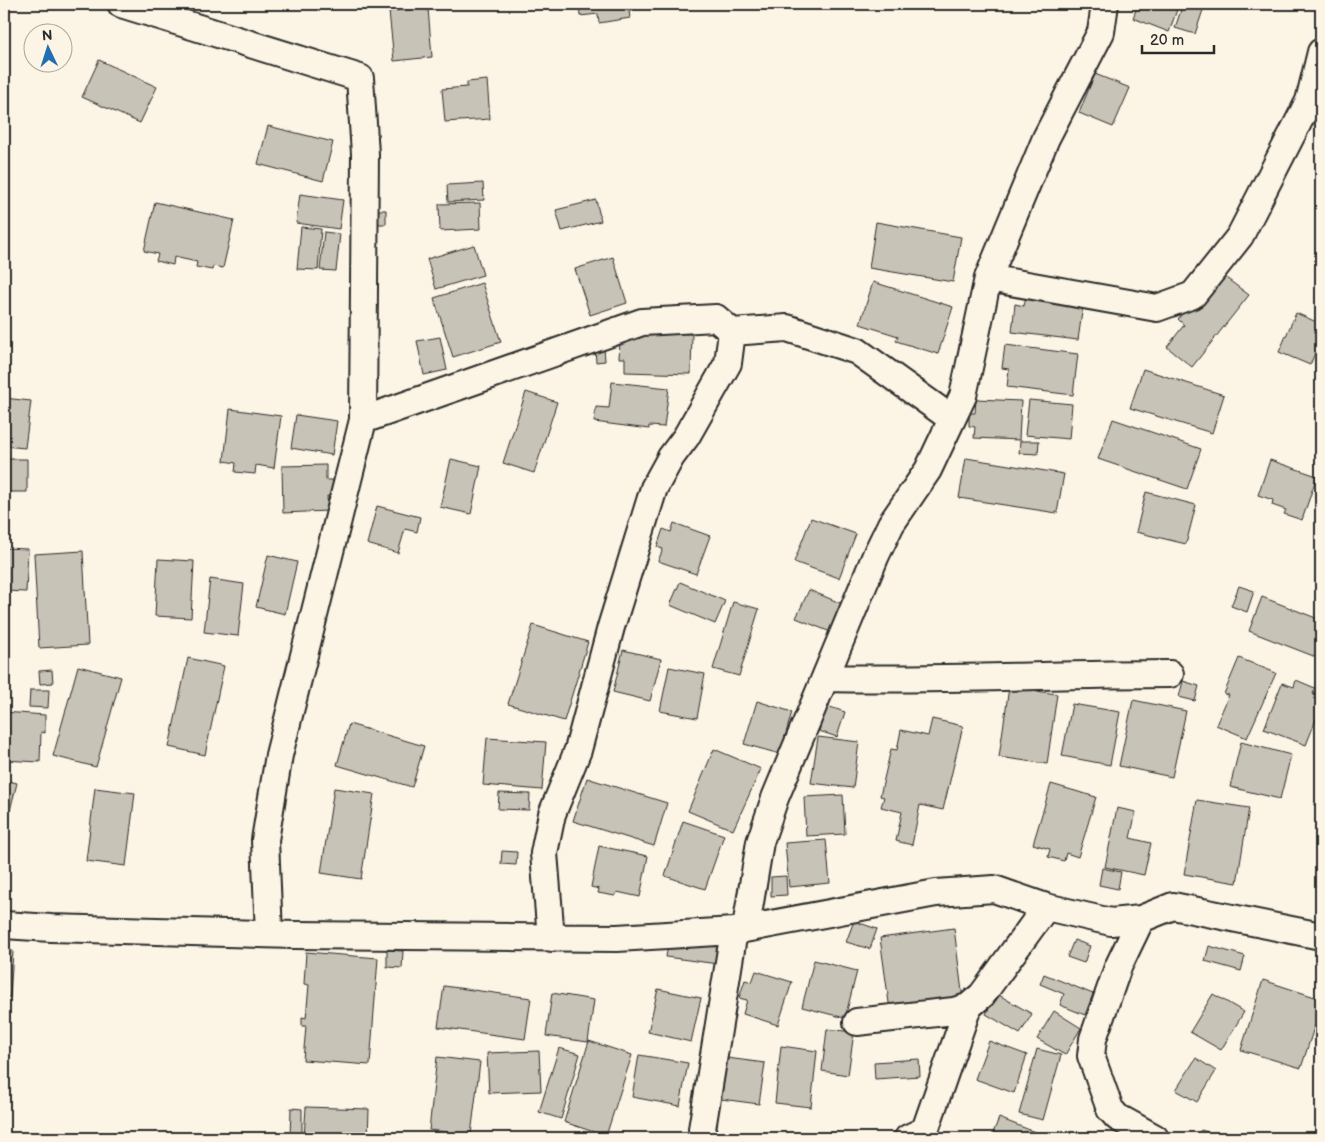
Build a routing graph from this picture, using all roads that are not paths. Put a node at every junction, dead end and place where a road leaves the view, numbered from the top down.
1 (121, 4) edge
2 (1105, 4) edge
3 (1321, 52) edge
4 (988, 278) junction
5 (732, 332) junction
6 (952, 419) junction
7 (363, 420) junction
8 (1170, 674) dead end
9 (825, 678) junction
10 (1046, 907) junction
11 (1142, 919) junction
12 (4, 925) edge
13 (740, 929) junction
14 (269, 934) junction
15 (1321, 936) edge
16 (551, 938) junction
17 (968, 1007) junction
18 (856, 1022) dead end
19 (702, 1129) dead end
20 (908, 1138) edge
21 (1155, 1138) edge

1 - 7 street
2 - 4 street
3 - 4 street
4 - 6 street
5 - 6 street
5 - 7 street
5 - 16 street
6 - 9 street
7 - 14 street
8 - 9 street
9 - 13 street
10 - 11 street
10 - 13 street
10 - 17 street
11 - 15 street
11 - 21 street
12 - 14 street
13 - 16 street
13 - 19 street
14 - 16 street
17 - 18 street
17 - 20 street

